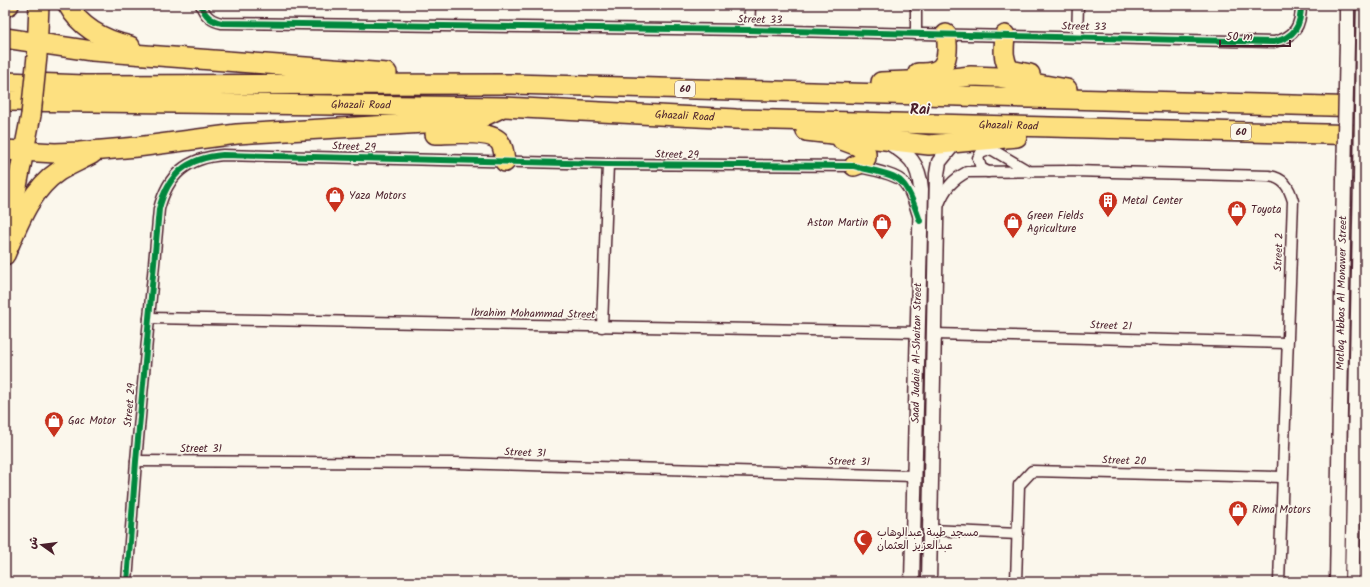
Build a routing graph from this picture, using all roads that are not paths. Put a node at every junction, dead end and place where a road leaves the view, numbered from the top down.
1 (9, 5) edge
2 (39, 5) edge
3 (68, 5) edge
4 (202, 5) edge
5 (750, 5) edge
6 (916, 5) edge
7 (1078, 5) edge
8 (1301, 5) edge
9 (1348, 5) edge
10 (1364, 5) edge
11 (5, 7) edge
12 (749, 30) junction
13 (916, 34) junction
14 (946, 34) junction
15 (1005, 36) junction
16 (1077, 37) junction
17 (5, 38) edge
18 (37, 49) junction
19 (195, 58) junction
20 (5, 82) edge
21 (873, 82) junction
22 (512, 84) junction
23 (1075, 90) junction
24 (786, 91) junction
25 (1117, 100) junction
26 (5, 101) edge
27 (504, 107) junction
28 (1365, 108) edge
29 (736, 120) junction
30 (367, 127) junction
31 (1116, 129) junction
32 (826, 135) junction
33 (1365, 135) edge
34 (884, 140) junction
35 (955, 142) junction
36 (5, 150) edge
37 (24, 151) junction
38 (100, 151) junction
39 (504, 162) junction
40 (608, 164) junction
41 (854, 166) junction
42 (988, 172) junction
43 (1030, 172) junction
44 (5, 198) edge
45 (936, 210) junction
46 (920, 221) junction
47 (5, 231) edge
48 (5, 246) edge
49 (5, 255) edge
50 (918, 268) junction
51 (936, 270) junction
52 (918, 311) junction
53 (936, 312) junction
54 (148, 318) junction
55 (602, 327) junction
56 (917, 332) junction
57 (935, 334) junction
58 (1287, 343) junction
59 (136, 461) junction
60 (914, 476) junction
61 (1282, 477) junction
62 (931, 530) junction
63 (1018, 534) junction
64 (127, 582) edge
65 (912, 582) edge
66 (929, 582) edge
67 (1016, 582) edge
68 (1279, 582) edge
69 (1337, 582) edge
70 (1352, 582) edge

1 - 11 highway
2 - 18 highway
3 - 19 highway
4 - 12 street, Street 33
5 - 12 street
6 - 13 street
7 - 16 street
8 - 16 street, Street 33
9 - 69 street, Motlaq Abbas Al Monawer Street, bridge
10 - 70 street, Motlaq Abbas Al Monawer Street, bridge
12 - 13 street, Street 33
13 - 14 street, Street 33
14 - 15 street, Street 33
14 - 21 highway
15 - 16 street, Street 33
15 - 23 highway
17 - 18 highway
18 - 19 highway
18 - 37 highway, bridge
19 - 22 highway
20 - 22 highway, Ghazali Road / 60
21 - 23 highway
21 - 24 highway
22 - 24 highway, Ghazali Road / 60
23 - 25 highway
24 - 25 highway, Ghazali Road / 60
25 - 28 highway, Ghazali Road / 60
26 - 27 highway, Ghazali Road / 60
27 - 29 highway, Ghazali Road / 60
27 - 30 highway
29 - 31 highway, Ghazali Road / 60
29 - 32 highway
30 - 38 highway
30 - 39 highway
31 - 33 highway, Ghazali Road / 60
31 - 35 highway
32 - 34 highway
32 - 41 highway
34 - 35 highway
34 - 46 street, Saad Judaie Al-Shaitan Street
35 - 45 street, Saad Judaie Al-Shaitan Street
36 - 37 highway
37 - 38 highway
37 - 48 highway
38 - 49 highway
39 - 40 street, Street 29
39 - 54 street, Street 29
40 - 41 street, Street 29
40 - 55 street
41 - 46 street, Street 29
42 - 43 street, Street 2
42 - 43 street
42 - 45 street, Street 2
43 - 58 street, Street 2
44 - 47 highway
45 - 51 street, Saad Judaie Al-Shaitan Street
46 - 50 street, Saad Judaie Al-Shaitan Street
50 - 51 street
50 - 52 street, Saad Judaie Al-Shaitan Street
51 - 53 street, Saad Judaie Al-Shaitan Street
52 - 53 street
52 - 56 street, Saad Judaie Al-Shaitan Street
53 - 57 street, Saad Judaie Al-Shaitan Street
54 - 55 street, Ibrahim Mohammad Street
54 - 59 street, Street 29
55 - 56 street, Ibrahim Mohammad Street
56 - 60 street, Saad Judaie Al-Shaitan Street
57 - 58 street, Street 21
57 - 62 street, Saad Judaie Al-Shaitan Street
58 - 61 street, Street 2
59 - 60 street, Street 31
59 - 64 street, Street 29
60 - 65 street, Saad Judaie Al-Shaitan Street
61 - 63 street, Street 20
61 - 68 street, Street 2
62 - 63 street
62 - 66 street, Saad Judaie Al-Shaitan Street
63 - 67 street, Street 20

